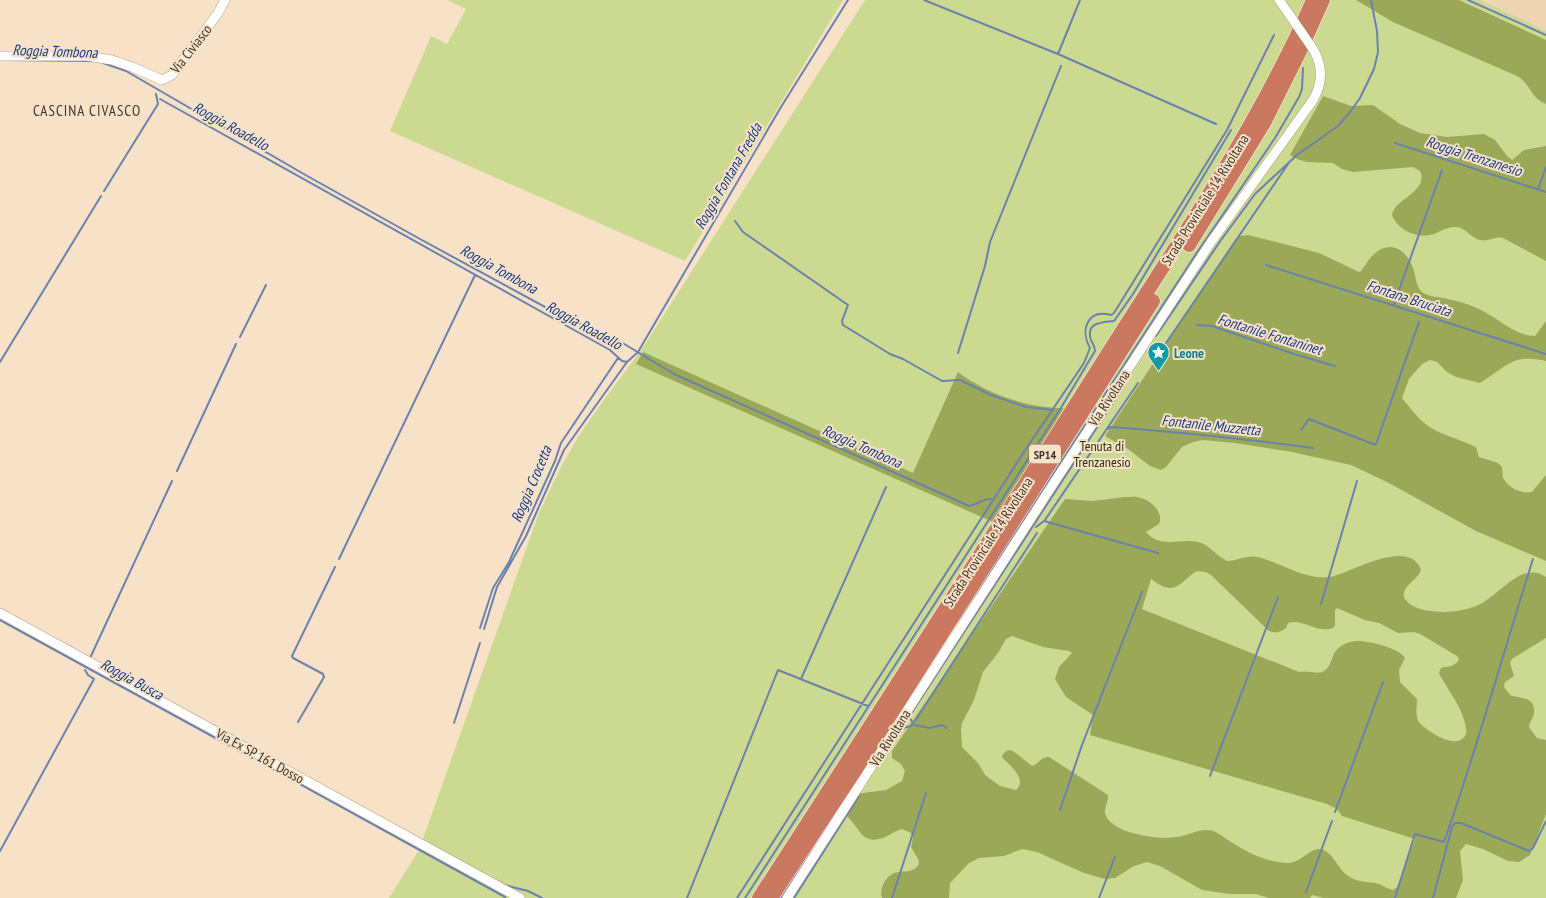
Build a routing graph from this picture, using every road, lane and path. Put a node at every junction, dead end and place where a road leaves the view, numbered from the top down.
1 (225, 0) edge
2 (1279, 0) edge
3 (1306, 0) edge
4 (1313, 0) edge
5 (1324, 0) edge
6 (0, 56) edge
7 (1173, 253) junction
8 (0, 614) edge
9 (520, 898) edge
10 (759, 898) edge
11 (771, 898) edge
12 (787, 898) edge

1 - 6 street, Via Civiasco
2 - 12 street, Via Rivoltana, bridge
3 - 7 highway, SP14
4 - 7 highway, Strada Provinciale 14 Rivoltana / SP14
5 - 11 highway, Strada Provinciale 14 Rivoltana / SP14
7 - 10 highway, Strada Provinciale 14 Rivoltana / SP14
8 - 9 street, Via Ex SP 161 Dosso

